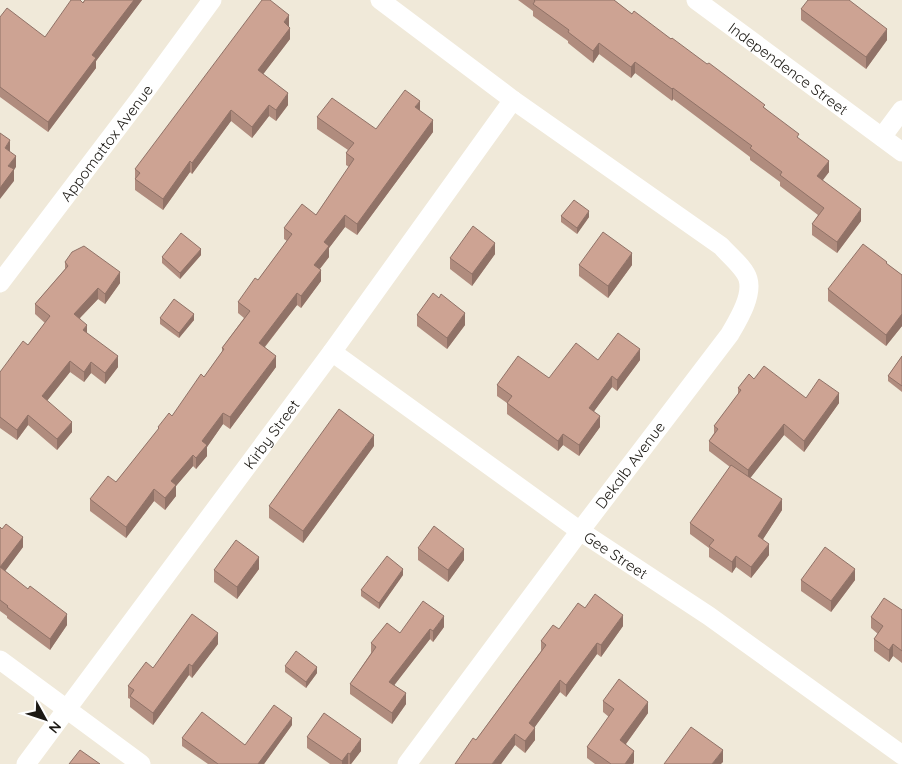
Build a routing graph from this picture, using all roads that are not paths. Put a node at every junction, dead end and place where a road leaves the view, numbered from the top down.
1 (212, 0) edge
2 (380, 0) edge
3 (696, 0) edge
4 (513, 100) junction
5 (902, 110) edge
6 (882, 137) junction
7 (902, 152) edge
8 (0, 283) edge
9 (332, 352) junction
10 (580, 531) junction
11 (0, 660) edge
12 (66, 710) junction
13 (902, 755) edge
14 (26, 764) edge
15 (141, 764) edge
16 (407, 764) edge

1 - 8 street, Appomattox Avenue
2 - 4 street
3 - 6 street, Independence Street
4 - 9 street, Kirby Street
4 - 10 street, Dekalb Avenue
5 - 6 street
6 - 7 street, Independence Street
9 - 10 street, Gee Street
9 - 12 street, Kirby Street
10 - 13 street, Gee Street
10 - 16 street, Dekalb Avenue
11 - 12 street
12 - 14 street, Kirby Street
12 - 15 street

